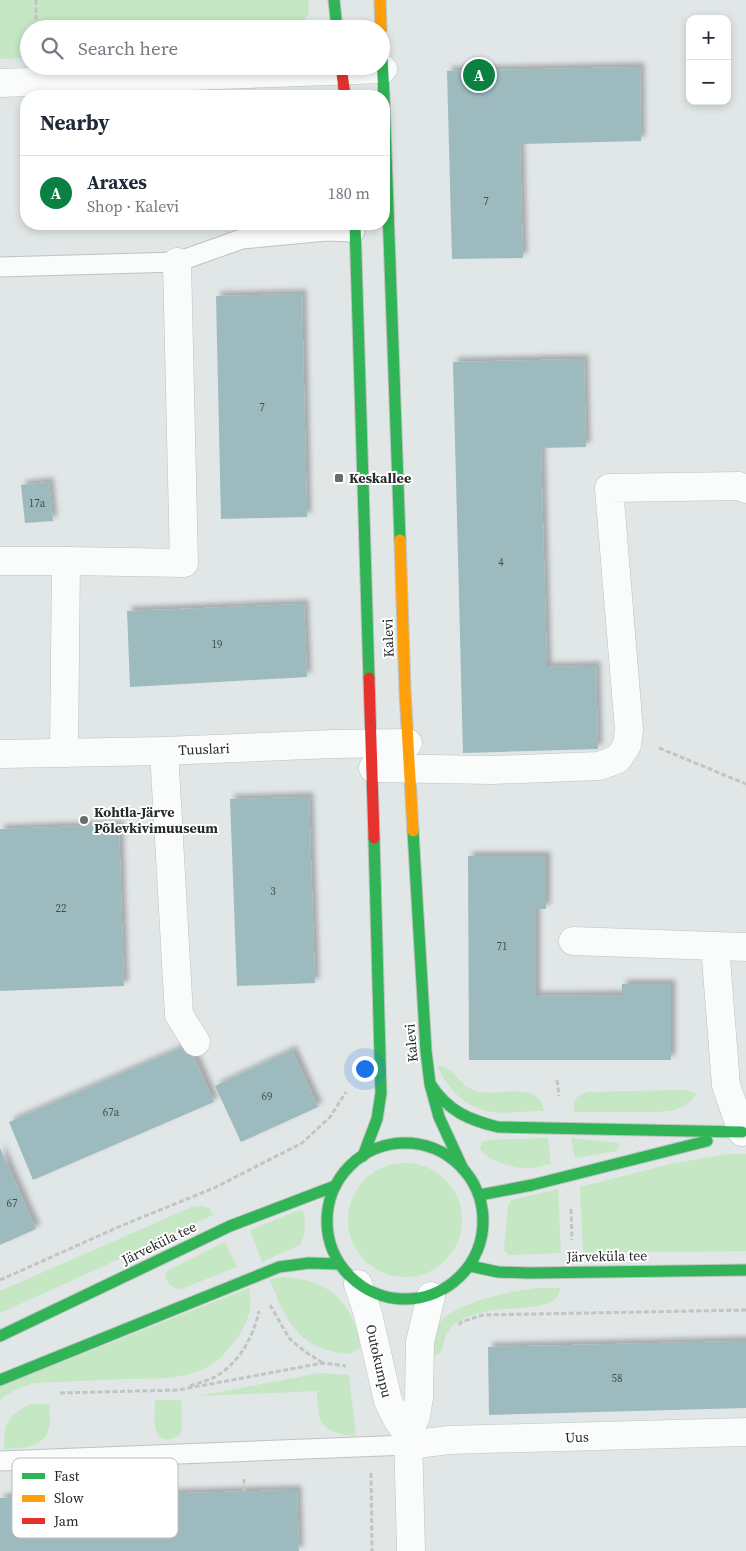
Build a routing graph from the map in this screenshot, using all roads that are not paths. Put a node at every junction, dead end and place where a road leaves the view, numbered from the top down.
1 (334, 0) edge
2 (380, 0) edge
3 (336, 20) edge
4 (381, 20) edge
5 (356, 75) edge
6 (383, 75) edge
7 (342, 78) edge
8 (0, 83) edge
9 (384, 90) edge
10 (336, 230) edge
11 (355, 230) edge
12 (389, 230) edge
13 (176, 262) junction
14 (0, 267) edge
15 (746, 489) edge
16 (66, 560) junction
17 (0, 561) edge
18 (164, 751) junction
19 (64, 753) junction
20 (0, 754) edge
21 (372, 755) junction
22 (409, 756) junction
23 (573, 941) dead end
24 (715, 946) junction
25 (746, 946) edge
26 (196, 1042) dead end
27 (430, 1084) junction
28 (744, 1132) edge
29 (363, 1156) junction
30 (463, 1169) junction
31 (335, 1186) junction
32 (480, 1195) junction
33 (339, 1264) junction
34 (470, 1266) junction
35 (746, 1270) edge
36 (358, 1284) junction
37 (430, 1296) junction
38 (0, 1336) edge
39 (0, 1380) edge
40 (746, 1432) edge
41 (408, 1440) junction
42 (74, 1458) edge
43 (411, 1551) edge

1 - 3 main road
2 - 4 main road
5 - 7 street
6 - 9 main road, Kalevi
7 - 8 street
10 - 13 lane
11 - 21 main road, Kalevi
12 - 22 main road, Kalevi
13 - 14 lane
13 - 16 street
15 - 22 street, Tuuslari
16 - 17 street
16 - 19 street
18 - 19 street, Tuuslari
18 - 21 street, Tuuslari
18 - 26 street
19 - 20 street, Tuuslari
21 - 22 street, Tuuslari
21 - 29 main road, Kalevi
22 - 27 main road, Kalevi
23 - 24 street
24 - 25 street
24 - 28 street
27 - 28 main road
27 - 30 main road, Kalevi
28 - 32 main road
29 - 30 main road
29 - 31 main road
30 - 32 main road
31 - 33 main road
31 - 38 main road, Järveküla tee
32 - 34 main road
33 - 36 main road
33 - 39 main road
34 - 35 main road, Järveküla tee
34 - 37 main road
36 - 37 main road
36 - 41 street, Outokumpu
37 - 41 street
40 - 41 street, Uus
41 - 42 lane
41 - 43 street

